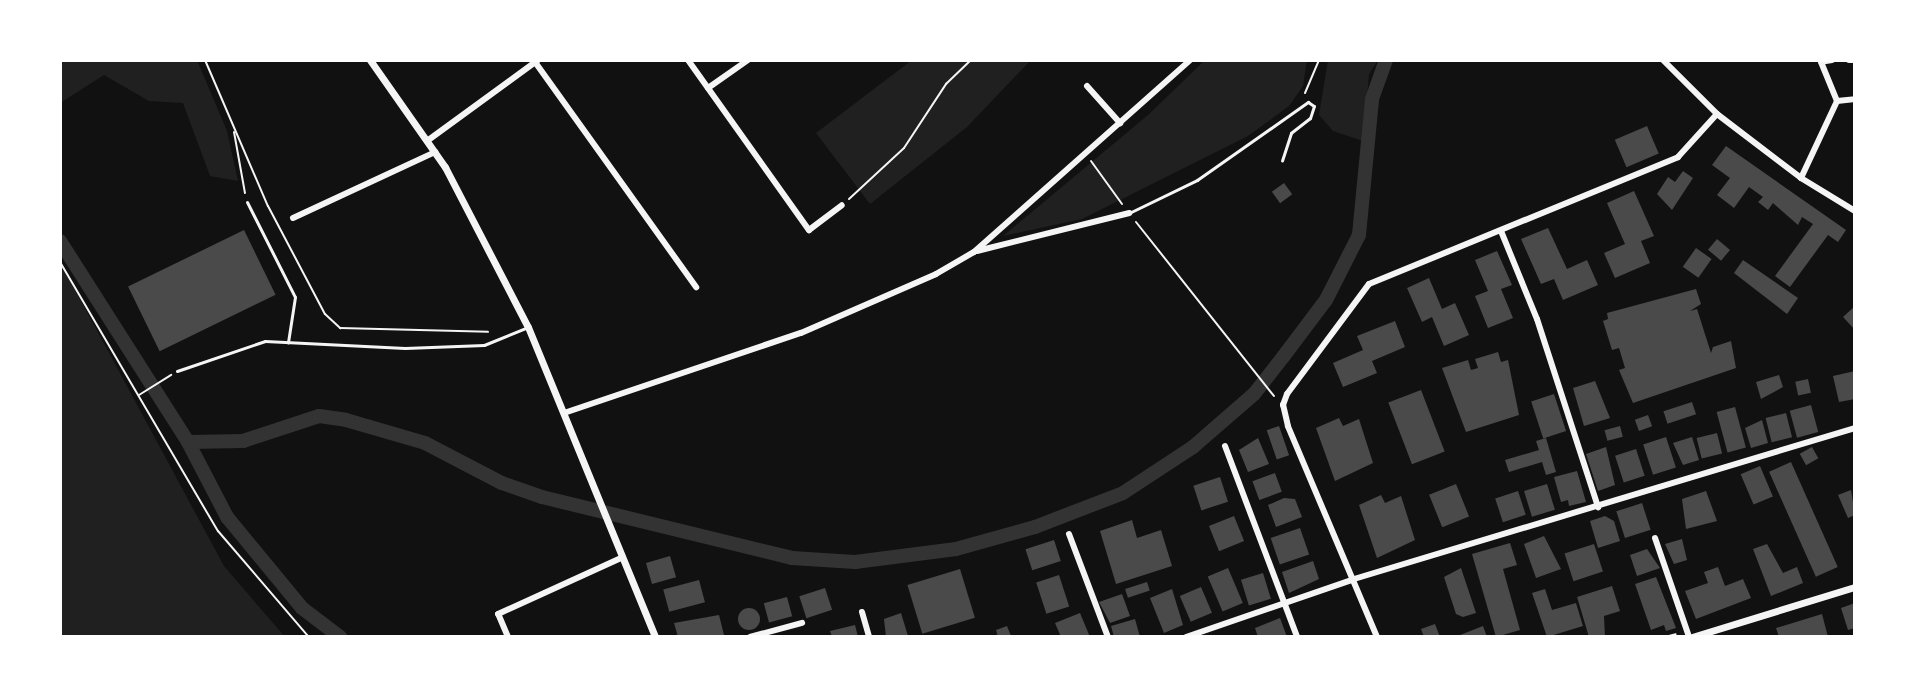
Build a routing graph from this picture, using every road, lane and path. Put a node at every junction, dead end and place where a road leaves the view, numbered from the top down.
1 (205, 60) edge
2 (370, 60) edge
3 (688, 60) edge
4 (748, 60) edge
5 (971, 60) edge
6 (1190, 60) edge
7 (1319, 60) edge
8 (1663, 60) edge
9 (1832, 60) edge
10 (536, 61) edge
11 (1087, 86) dead end
12 (708, 88) junction
13 (1855, 99) edge
14 (1837, 101) junction
15 (1294, 111) junction
16 (1717, 114) junction
17 (1120, 123) junction
18 (233, 126) junction
19 (427, 141) junction
20 (435, 152) junction
21 (1084, 155) junction
22 (1282, 161) dead end
23 (1801, 178) junction
24 (247, 202) joint
25 (842, 205) joint
26 (1855, 211) edge
27 (1129, 213) junction
28 (293, 218) dead end
29 (1501, 231) junction
30 (974, 252) junction
31 (60, 262) edge
32 (696, 287) dead end
33 (528, 327) junction
34 (492, 332) dead end
35 (288, 342) junction
36 (177, 371) joint
37 (1272, 394) dead end
38 (138, 396) junction
39 (564, 413) junction
40 (1855, 428) edge
41 (1225, 446) dead end
42 (1598, 507) junction
43 (1069, 534) dead end
44 (1655, 538) dead end
45 (623, 557) junction
46 (1354, 579) junction
47 (1855, 587) edge
48 (1285, 604) junction
49 (862, 612) dead end
50 (802, 623) dead end
51 (309, 637) edge
52 (508, 637) edge
53 (655, 637) edge
54 (750, 637) edge
55 (869, 637) edge
56 (1108, 637) edge
57 (1186, 637) edge
58 (1297, 637) edge
59 (1377, 637) edge
60 (1690, 637) edge

1 - 18 path
2 - 19 street
3 - 12 street
4 - 12 street
5 - 25 path
6 - 17 street
7 - 15 path
8 - 16 street
9 - 14 street
10 - 19 street
10 - 32 street
11 - 17 street
12 - 25 street
13 - 14 street
14 - 23 street
15 - 22 lane
15 - 27 lane
16 - 23 street
16 - 29 street
17 - 21 street
18 - 24 path
18 - 34 path
19 - 20 street
20 - 28 street
20 - 33 street
21 - 27 path
21 - 30 street
23 - 26 street
24 - 35 lane
27 - 30 street
27 - 37 path
29 - 42 street
29 - 46 street
30 - 39 street
31 - 38 path
33 - 35 lane
33 - 39 street
35 - 36 lane
36 - 38 path
38 - 51 path
39 - 45 street
40 - 42 street
41 - 48 street
42 - 46 street
43 - 56 street
44 - 60 street
45 - 52 street
45 - 53 street
46 - 48 street
46 - 59 street
47 - 60 street
48 - 57 street
48 - 58 street
49 - 55 street
50 - 54 street

